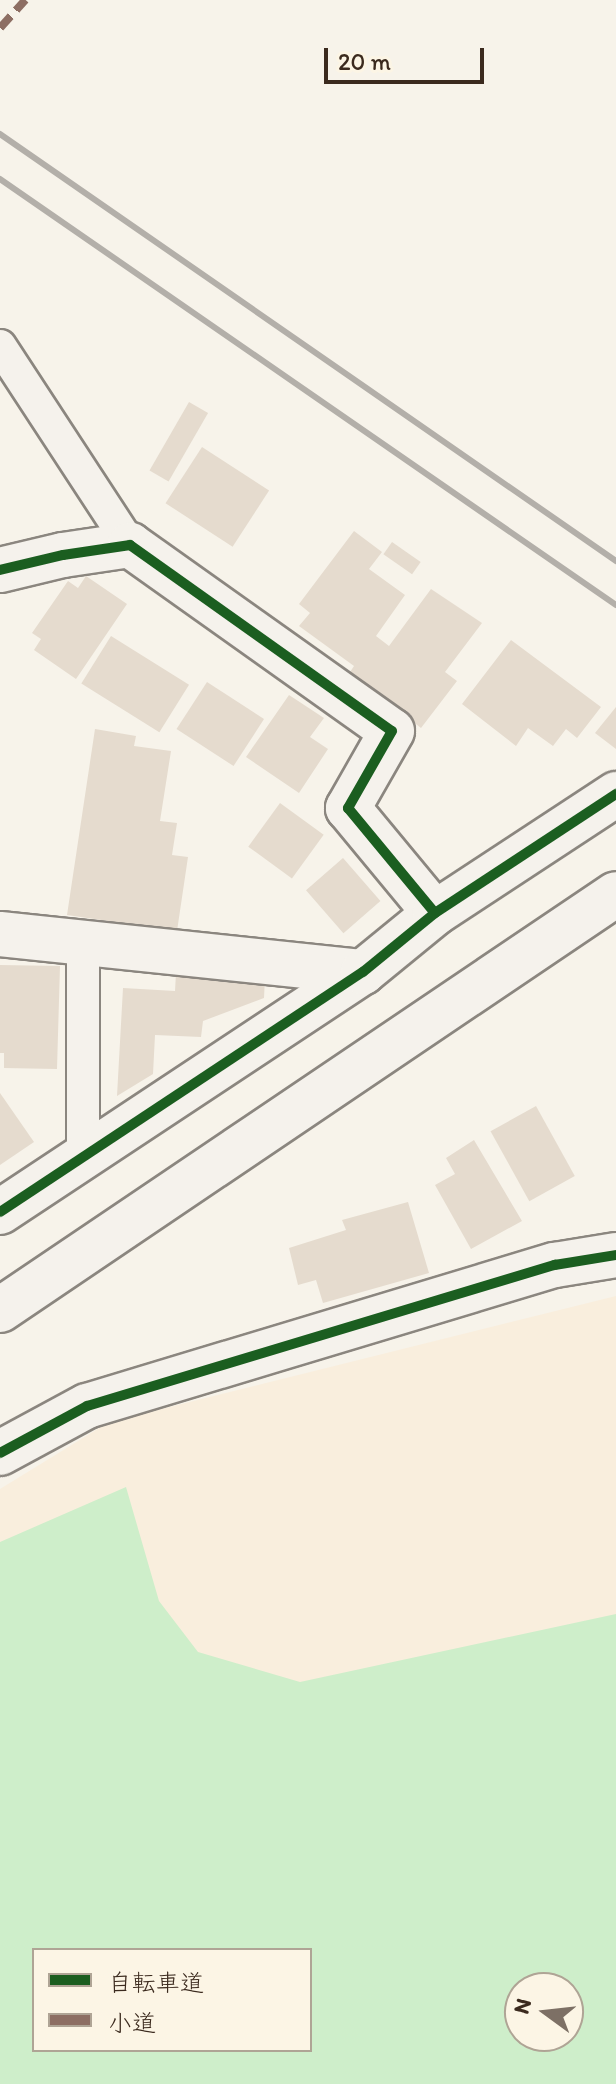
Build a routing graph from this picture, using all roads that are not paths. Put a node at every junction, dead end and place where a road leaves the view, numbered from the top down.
1 (0, 346) edge
2 (130, 545) junction
3 (0, 570) edge
4 (616, 794) edge
5 (616, 894) edge
6 (435, 913) junction
7 (0, 934) edge
8 (83, 943) junction
9 (363, 972) junction
10 (83, 1157) junction
11 (0, 1212) edge
12 (616, 1255) edge
13 (0, 1310) edge
14 (0, 1453) edge

1 - 2 lane
2 - 3 street
2 - 6 street
4 - 6 street
5 - 13 street
6 - 9 street
7 - 8 street
8 - 9 street
8 - 10 lane
9 - 10 street
10 - 11 street
12 - 14 street

